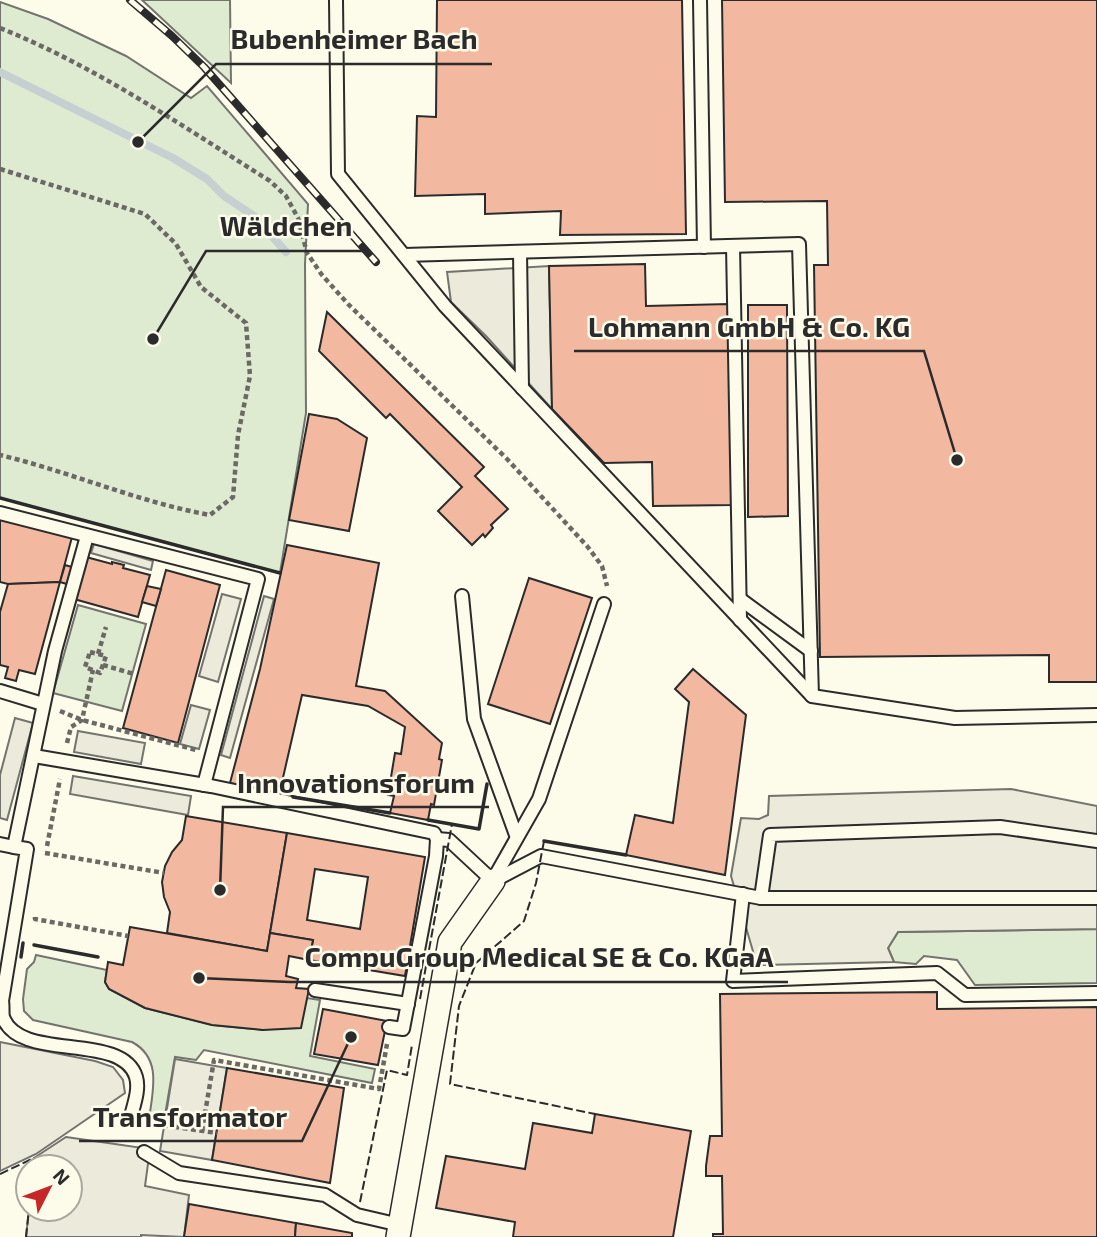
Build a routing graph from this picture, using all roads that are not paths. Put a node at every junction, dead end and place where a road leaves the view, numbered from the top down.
1 (336, 0) edge
2 (701, 0) edge
3 (733, 246) junction
4 (704, 247) junction
5 (520, 252) junction
6 (404, 255) junction
7 (522, 388) junction
8 (0, 513) edge
9 (87, 536) junction
10 (462, 596) dead end
11 (740, 599) junction
12 (604, 604) road end
13 (740, 620) junction
14 (811, 650) junction
15 (0, 691) edge
16 (812, 696) junction
17 (43, 704) junction
18 (1097, 715) edge
19 (34, 756) junction
20 (204, 785) junction
21 (516, 835) junction
22 (437, 839) junction
23 (1097, 841) edge
24 (7, 845) edge
25 (492, 881) junction
26 (743, 894) junction
27 (761, 898) junction
28 (1097, 898) edge
29 (315, 990) dead end
30 (1097, 993) edge
31 (408, 1004) junction
32 (389, 1027) road end
33 (130, 1120) road end
34 (144, 1152) dead end
35 (399, 1231) edge

1 - 6 lane
2 - 4 lane
3 - 4 lane
3 - 11 lane
3 - 14 lane
4 - 5 lane
5 - 6 lane
5 - 7 lane
6 - 7 lane
7 - 13 lane
8 - 9 lane
9 - 17 lane
9 - 20 lane
10 - 21 lane
11 - 13 lane
11 - 14 lane
12 - 21 lane
13 - 16 lane
14 - 16 lane
15 - 17 lane
16 - 18 lane
17 - 19 lane
19 - 20 lane
19 - 24 lane
20 - 22 lane
21 - 25 lane
22 - 25 lane
22 - 31 lane
23 - 27 lane
24 - 33 lane
25 - 26 lane
25 - 35 street
26 - 27 lane
26 - 30 lane
27 - 28 lane
29 - 31 lane
31 - 32 lane
34 - 35 lane

